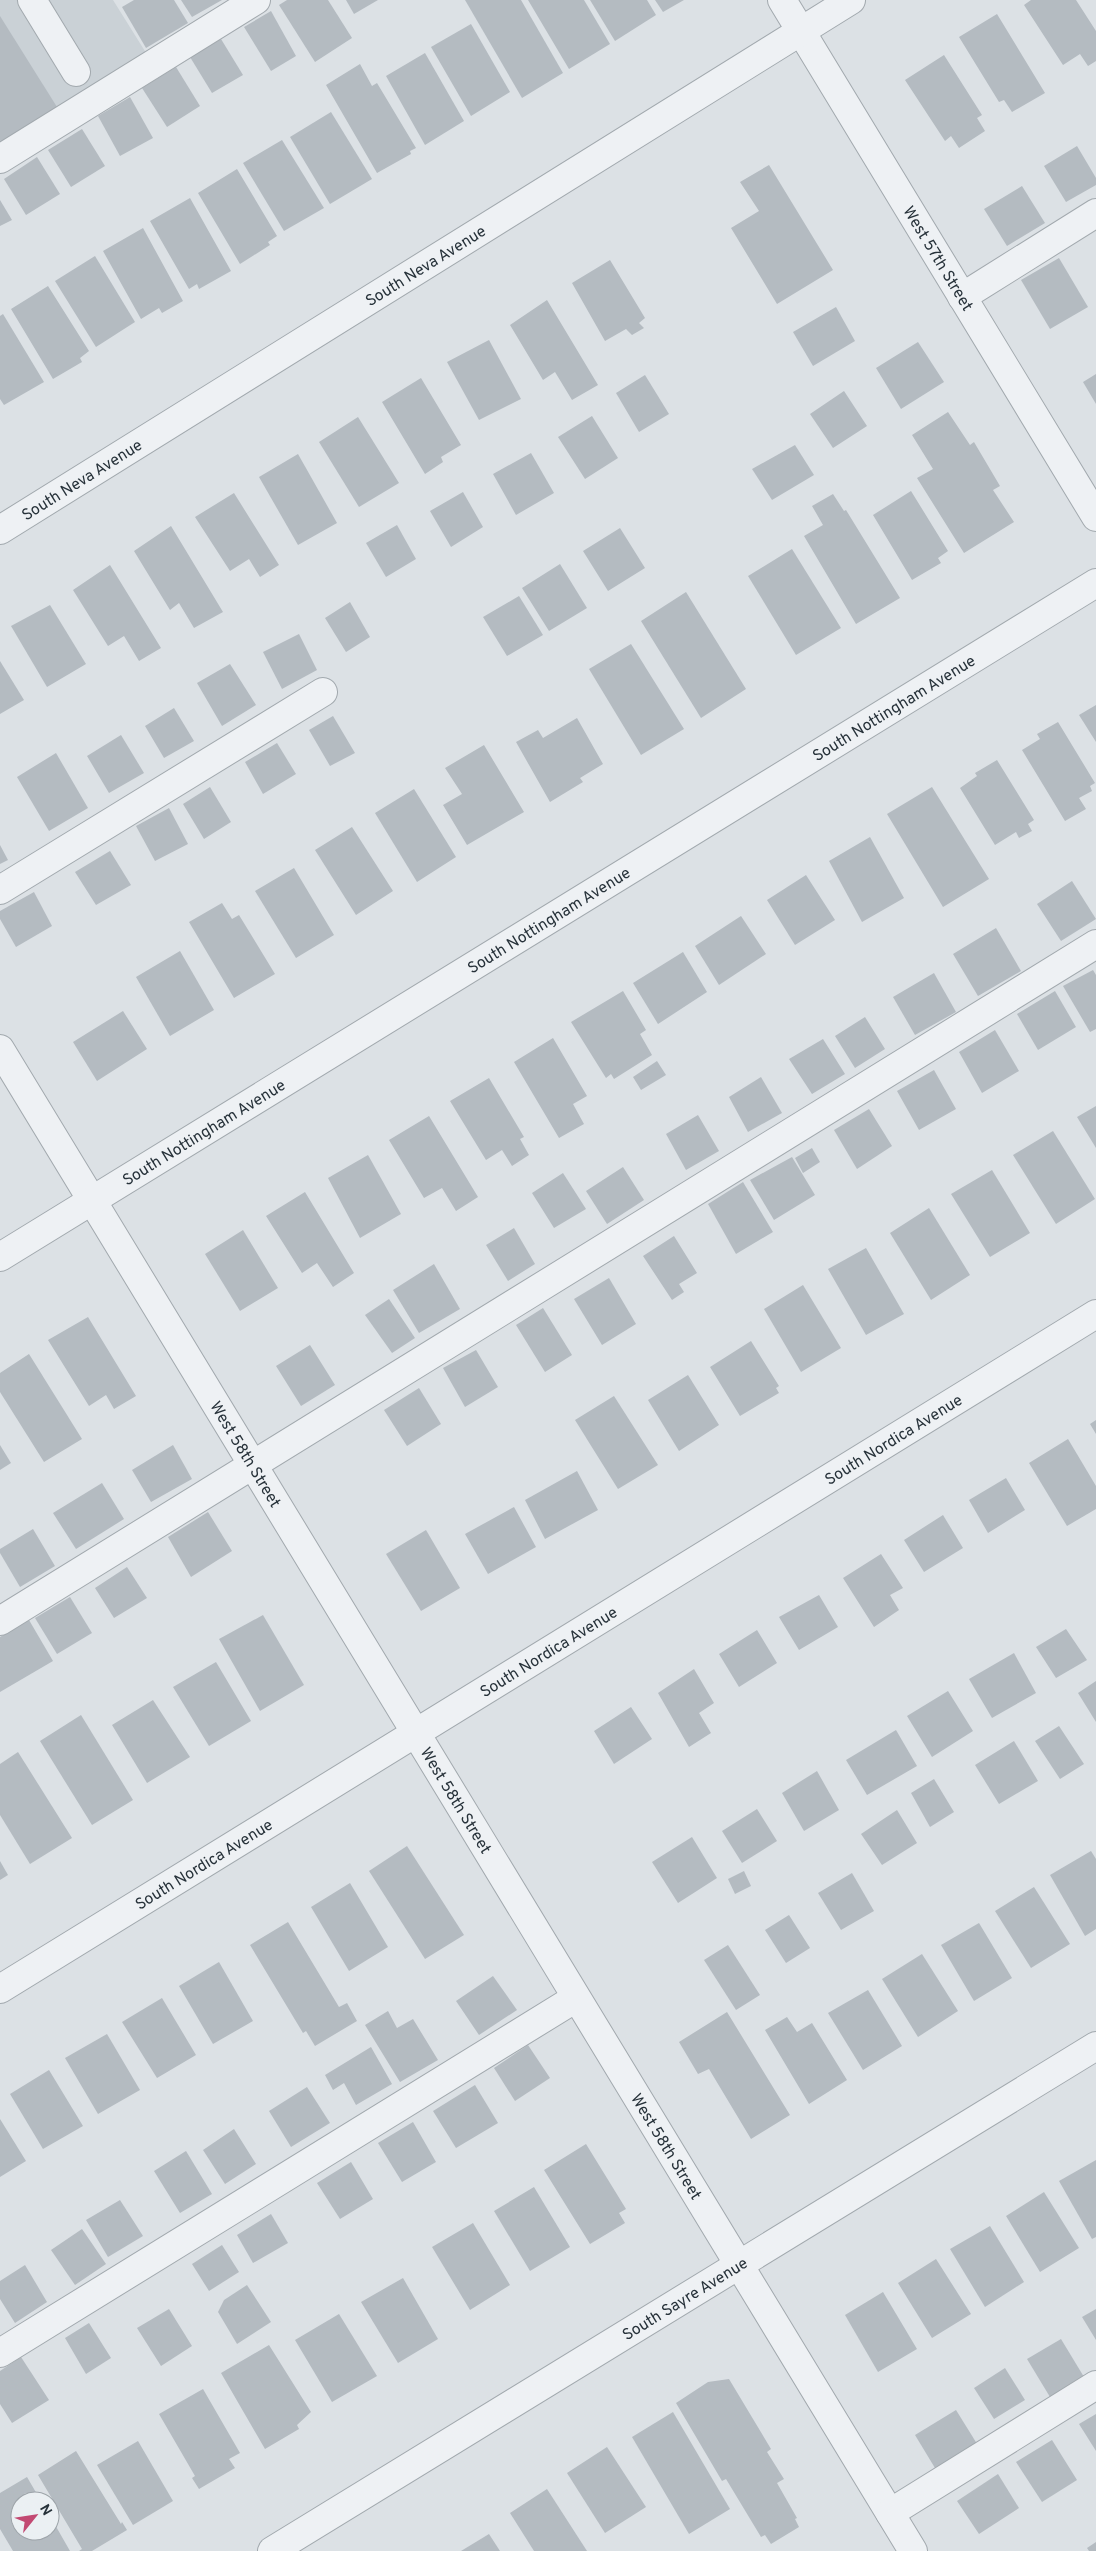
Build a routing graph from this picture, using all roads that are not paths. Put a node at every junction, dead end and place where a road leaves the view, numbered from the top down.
1 (32, 0) edge
2 (256, 0) edge
3 (782, 0) edge
4 (851, 0) edge
5 (801, 31) junction
6 (76, 72) dead end
7 (0, 159) edge
8 (1096, 213) edge
9 (962, 297) junction
10 (1096, 517) edge
11 (0, 530) edge
12 (1096, 583) edge
13 (323, 692) dead end
14 (0, 890) edge
15 (1096, 944) edge
16 (0, 1049) edge
17 (92, 1200) junction
18 (0, 1257) edge
19 (1096, 1314) edge
20 (252, 1465) junction
21 (0, 1620) edge
22 (416, 1733) junction
23 (0, 1988) edge
24 (576, 1998) junction
25 (1096, 2046) edge
26 (739, 2264) junction
27 (0, 2353) edge
28 (1096, 2385) edge
29 (890, 2513) junction
30 (272, 2551) edge
31 (913, 2551) edge

1 - 6 street
2 - 7 street
3 - 5 street, West 57th Street
4 - 5 street, South Neva Avenue
5 - 9 street, West 57th Street
5 - 11 street, South Neva Avenue
8 - 9 street
9 - 10 street, West 57th Street
12 - 17 street, South Nottingham Avenue
13 - 14 street
15 - 20 street
16 - 17 street, West 58th Street
17 - 18 street, South Nottingham Avenue
17 - 20 street, West 58th Street
19 - 22 street, South Nordica Avenue
20 - 21 street
20 - 22 street, West 58th Street
22 - 23 street, South Nordica Avenue
22 - 24 street, West 58th Street
24 - 26 street, West 58th Street
24 - 27 street
25 - 26 street, South Sayre Avenue
26 - 29 street, West 58th Street
26 - 30 street, South Sayre Avenue
28 - 29 street
29 - 31 street, West 58th Street

